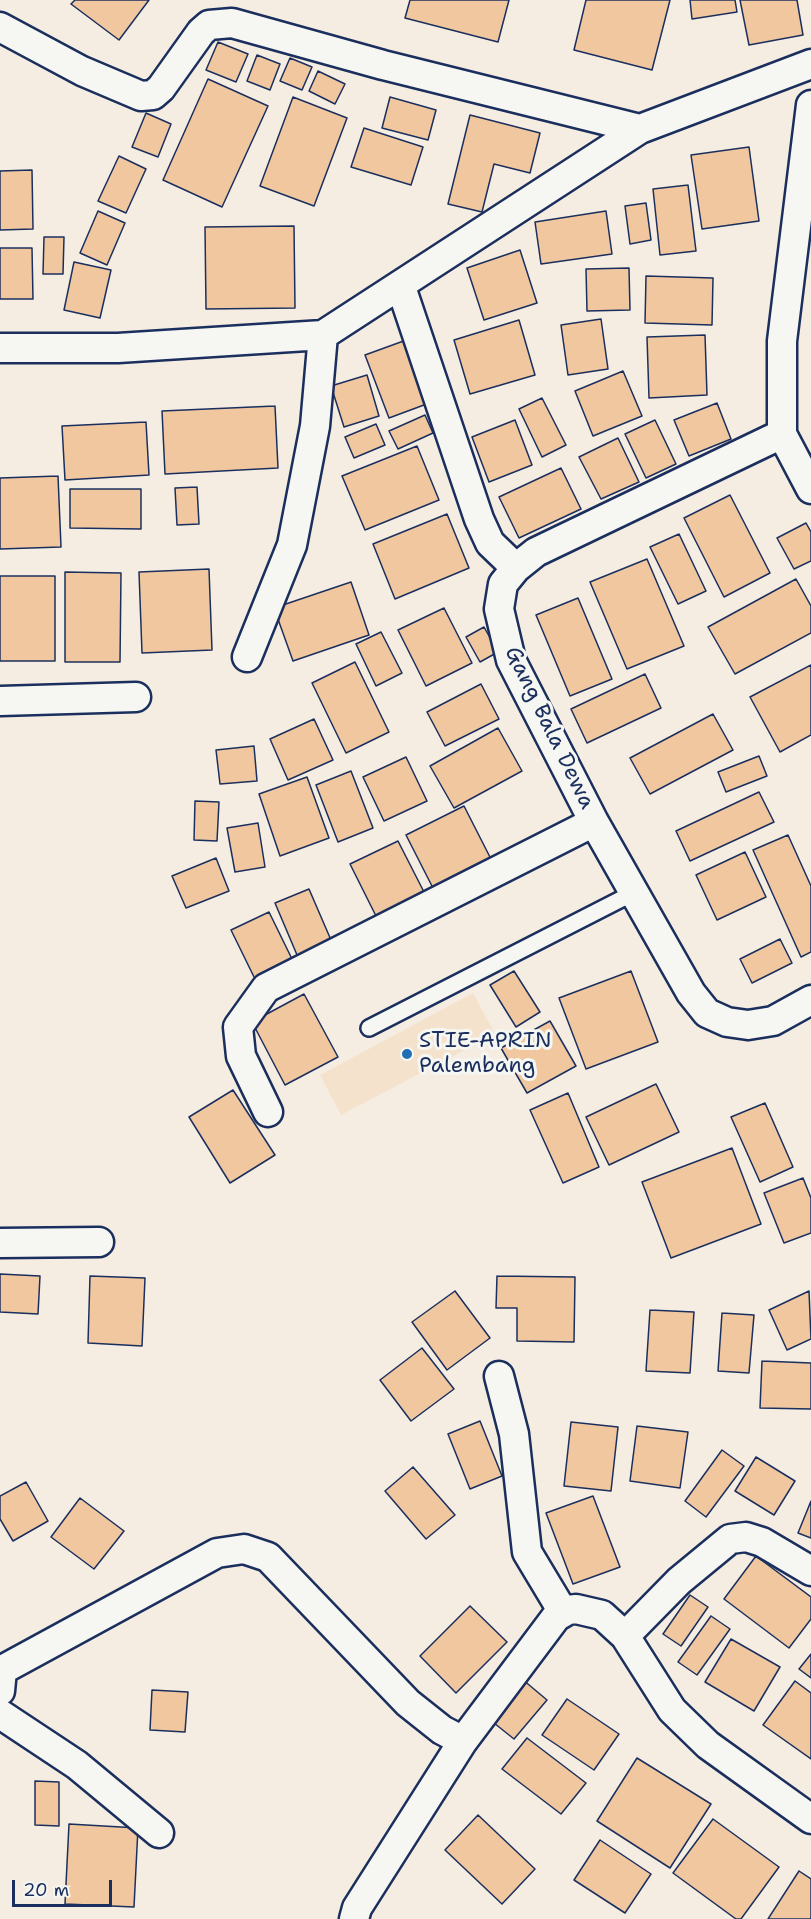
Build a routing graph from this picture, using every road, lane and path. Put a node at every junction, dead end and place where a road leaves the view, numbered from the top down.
1 (0, 27) edge
2 (811, 64) edge
3 (811, 105) edge
4 (640, 129) junction
5 (401, 287) junction
6 (323, 335) junction
7 (0, 348) edge
8 (782, 434) junction
9 (811, 489) edge
10 (516, 568) junction
11 (247, 657) dead end
12 (136, 697) dead end
13 (0, 701) edge
14 (594, 822) junction
15 (635, 892) junction
16 (811, 1000) edge
17 (369, 1028) dead end
18 (268, 1112) dead end
19 (99, 1242) dead end
20 (0, 1243) edge
21 (499, 1376) dead end
22 (811, 1571) edge
23 (563, 1612) junction
24 (625, 1636) junction
25 (1, 1675) edge
26 (0, 1714) edge
27 (462, 1741) junction
28 (808, 1810) edge
29 (159, 1833) dead end
30 (354, 1919) edge

1 - 4 street
2 - 4 street
3 - 8 street
4 - 5 street
5 - 6 street
5 - 10 street
6 - 7 street
6 - 11 street
8 - 9 street
8 - 10 street, Gang Bala Dewa
10 - 14 street, Gang Bala Dewa
12 - 13 street
14 - 15 street, Gang Bala Dewa
14 - 18 street
15 - 16 street, Gang Bala Dewa
15 - 17 lane
19 - 20 street
21 - 23 street
22 - 24 street
23 - 24 street
23 - 27 street
24 - 28 street
25 - 27 street
26 - 29 street
27 - 30 street

